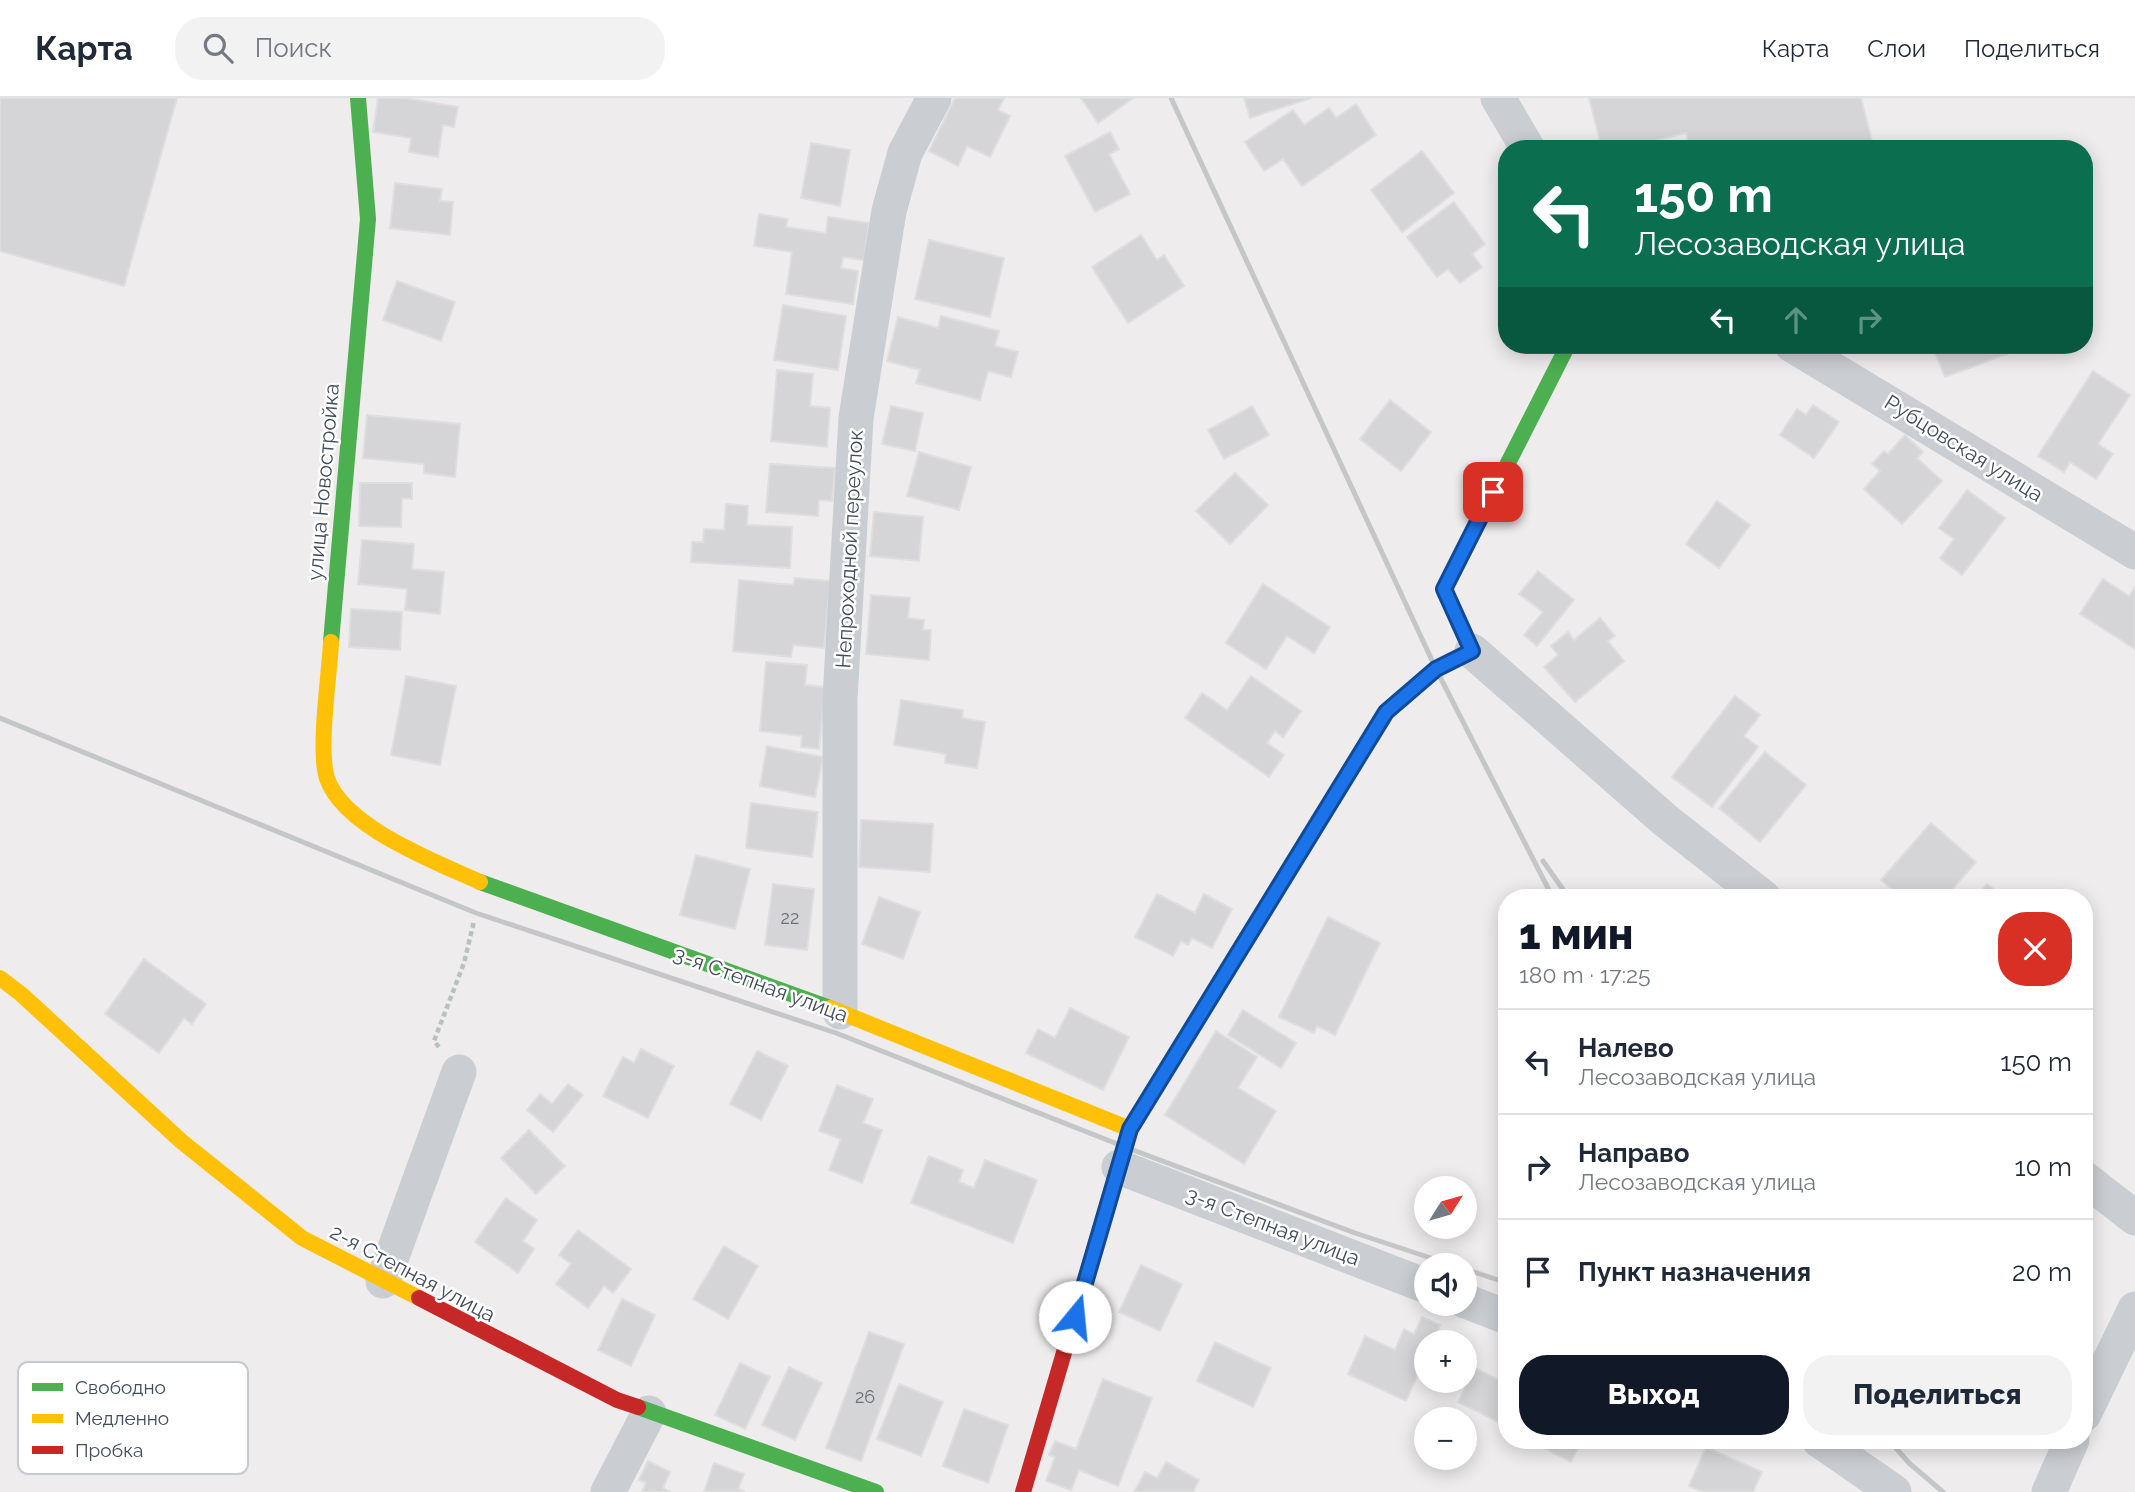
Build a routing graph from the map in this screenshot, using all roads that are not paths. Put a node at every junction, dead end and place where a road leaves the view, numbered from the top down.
1 (358, 98) edge
2 (933, 98) edge
3 (1498, 98) edge
4 (1523, 140) edge
5 (1563, 354) edge
6 (1807, 354) edge
7 (2135, 552) edge
8 (1472, 651) junction
9 (392, 841) joint
10 (1753, 889) edge
11 (0, 978) edge
12 (840, 1012) junction
13 (459, 1072) road end
14 (1130, 1129) junction
15 (1119, 1167) junction
16 (2093, 1185) edge
17 (2135, 1218) edge
18 (383, 1281) junction
19 (1414, 1281) edge
20 (1477, 1306) edge
21 (2135, 1309) edge
22 (1498, 1314) edge
23 (2093, 1395) edge
24 (649, 1413) junction
25 (1832, 1449) edge
26 (2068, 1449) edge
27 (608, 1492) edge
28 (876, 1492) edge
29 (1023, 1492) edge
30 (1894, 1492) edge
31 (2049, 1492) edge

1 - 9 street, улица Новостройка
2 - 12 street, Непроходной переулок
3 - 4 street
5 - 8 street
6 - 7 street, Рубцовская улица
8 - 10 street
8 - 14 street
9 - 12 street, 3-я Степная улица
11 - 18 street, 2-я Степная улица
12 - 14 street, 3-я Степная улица
13 - 18 street
14 - 15 street
15 - 19 street, 3-я Степная улица
15 - 29 street
16 - 17 street
18 - 24 street, 2-я Степная улица
20 - 22 street
21 - 23 street
24 - 27 street
24 - 28 street, 2-я Степная улица
25 - 30 street
26 - 31 street

